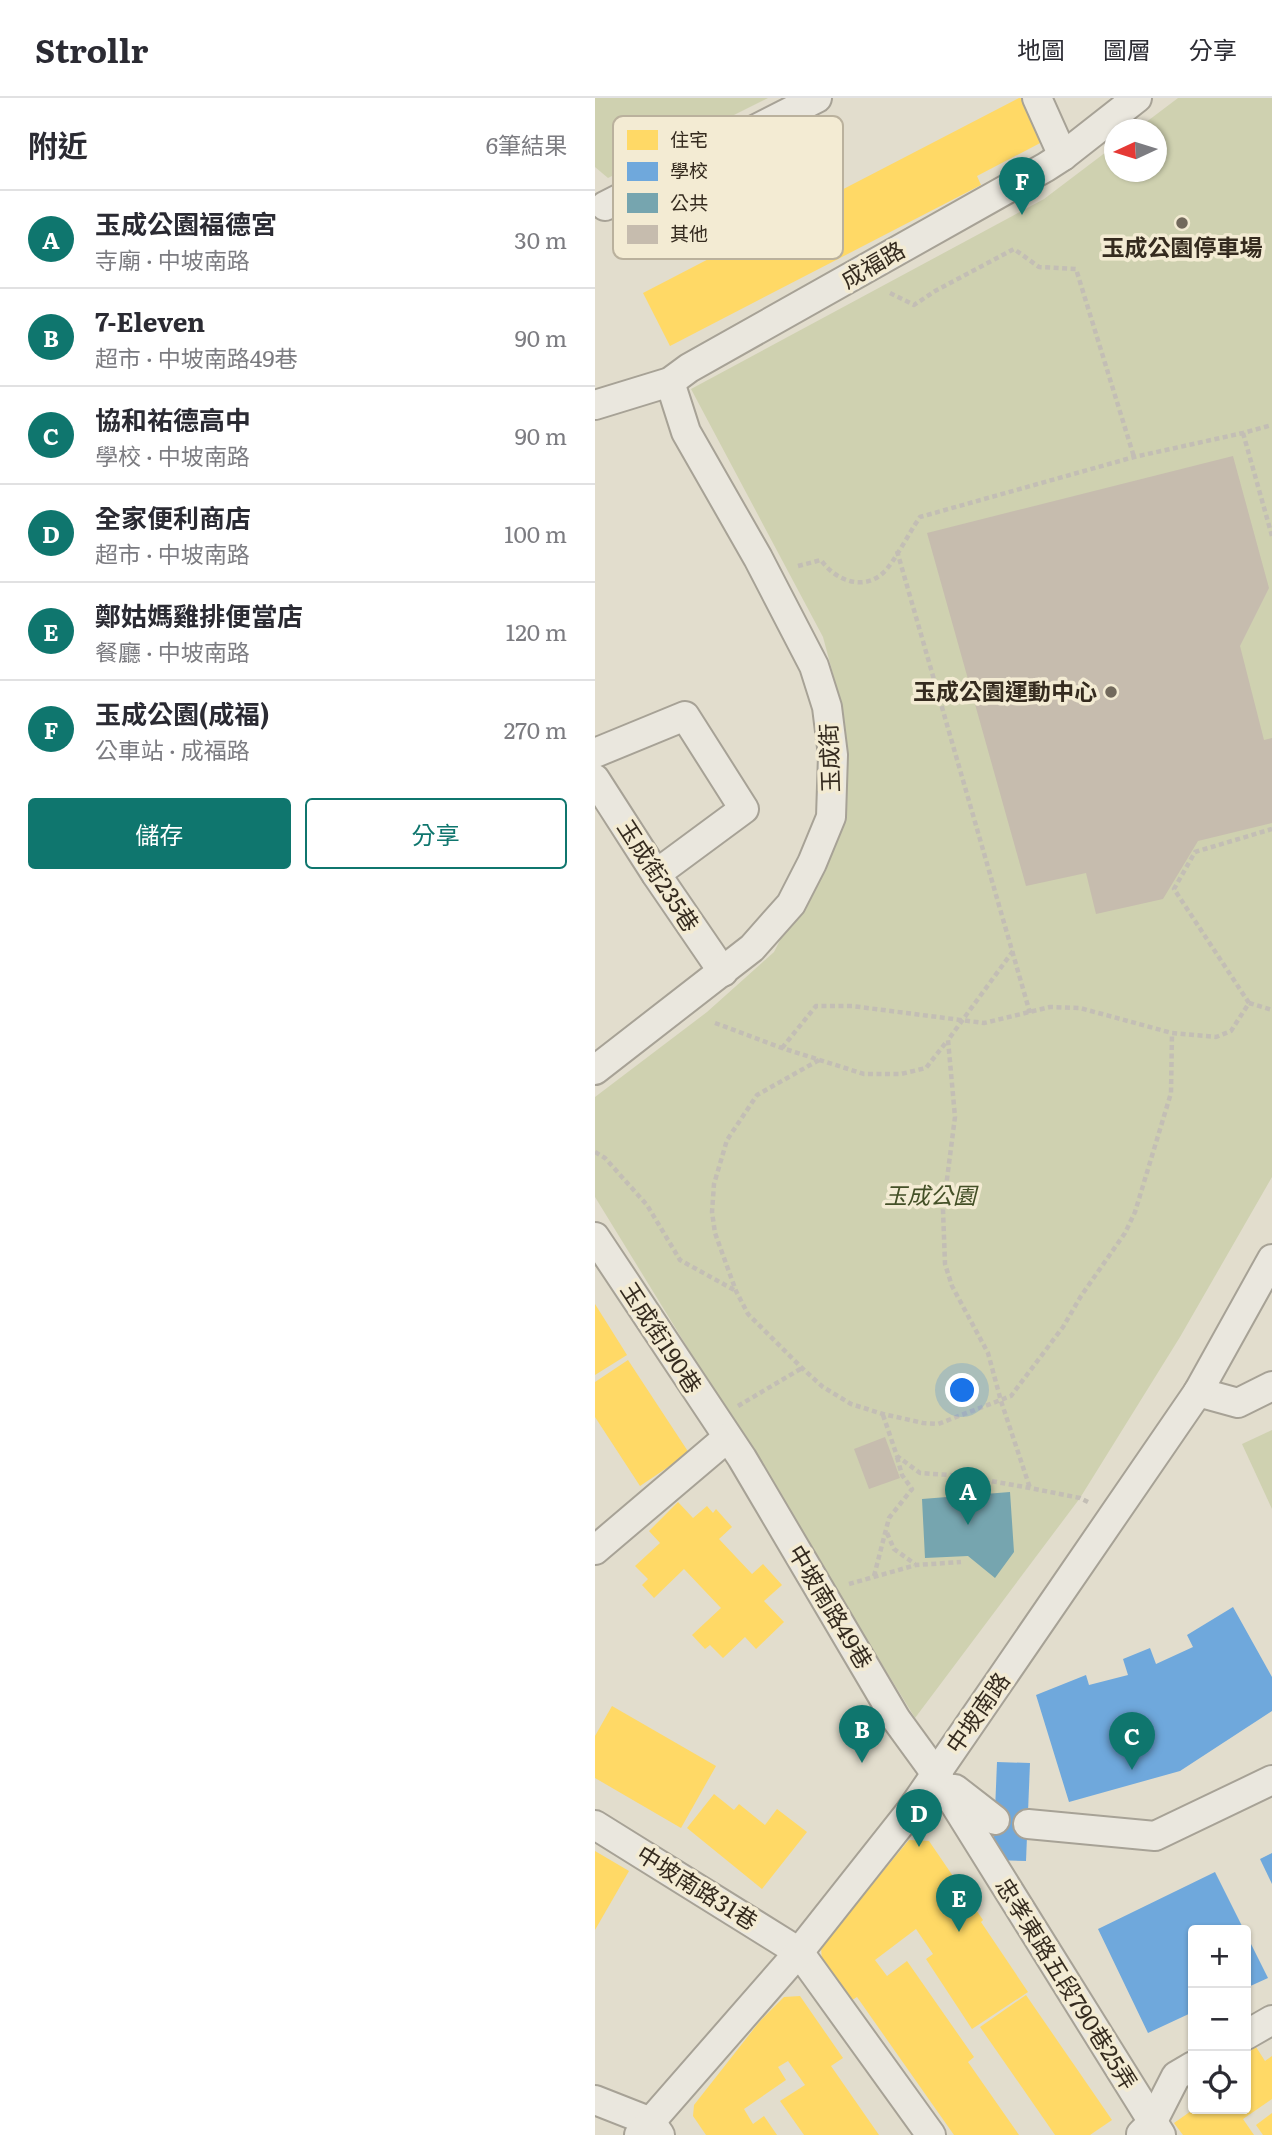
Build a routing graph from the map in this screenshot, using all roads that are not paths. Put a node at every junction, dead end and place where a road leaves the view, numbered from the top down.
1 (817, 98) edge
2 (1037, 98) edge
3 (1132, 100) edge
4 (781, 116) edge
5 (1063, 156) junction
6 (613, 201) edge
7 (605, 205) dead end
8 (670, 382) junction
9 (595, 405) edge
10 (595, 753) edge
11 (595, 779) edge
12 (656, 874) junction
13 (723, 972) junction
14 (595, 1070) edge
15 (595, 1237) edge
16 (1272, 1259) edge
17 (1272, 1386) edge
18 (1198, 1392) junction
19 (727, 1438) junction
20 (595, 1550) edge
21 (936, 1774) junction
22 (1272, 1780) edge
23 (995, 1820) dead end
24 (1028, 1824) dead end
25 (595, 1825) edge
26 (799, 1952) junction
27 (1272, 2020) edge
28 (1251, 2032) edge
29 (1188, 2069) edge
30 (595, 2101) edge
31 (650, 2131) edge
32 (1151, 2131) edge
33 (931, 2135) edge

1 - 4 street
2 - 5 street
3 - 5 street, 成福路
5 - 8 street, 成福路
6 - 7 street
8 - 9 street, 成福路
8 - 13 street, 玉成街
10 - 12 street
11 - 12 street, 玉成街235巷
12 - 13 street, 玉成街235巷
13 - 14 street, 玉成街
15 - 19 street, 玉成街190巷
16 - 18 street, 中坡南路
17 - 18 street
18 - 21 street, 中坡南路
19 - 20 street
19 - 21 street, 中坡南路49巷
21 - 23 street
21 - 26 street, 中坡南路
21 - 32 street, 忠孝東路五段790巷25弄
22 - 24 street
25 - 26 street, 中坡南路31巷
26 - 31 street, 中坡南路
26 - 33 street
27 - 28 street
29 - 32 street
30 - 31 street

